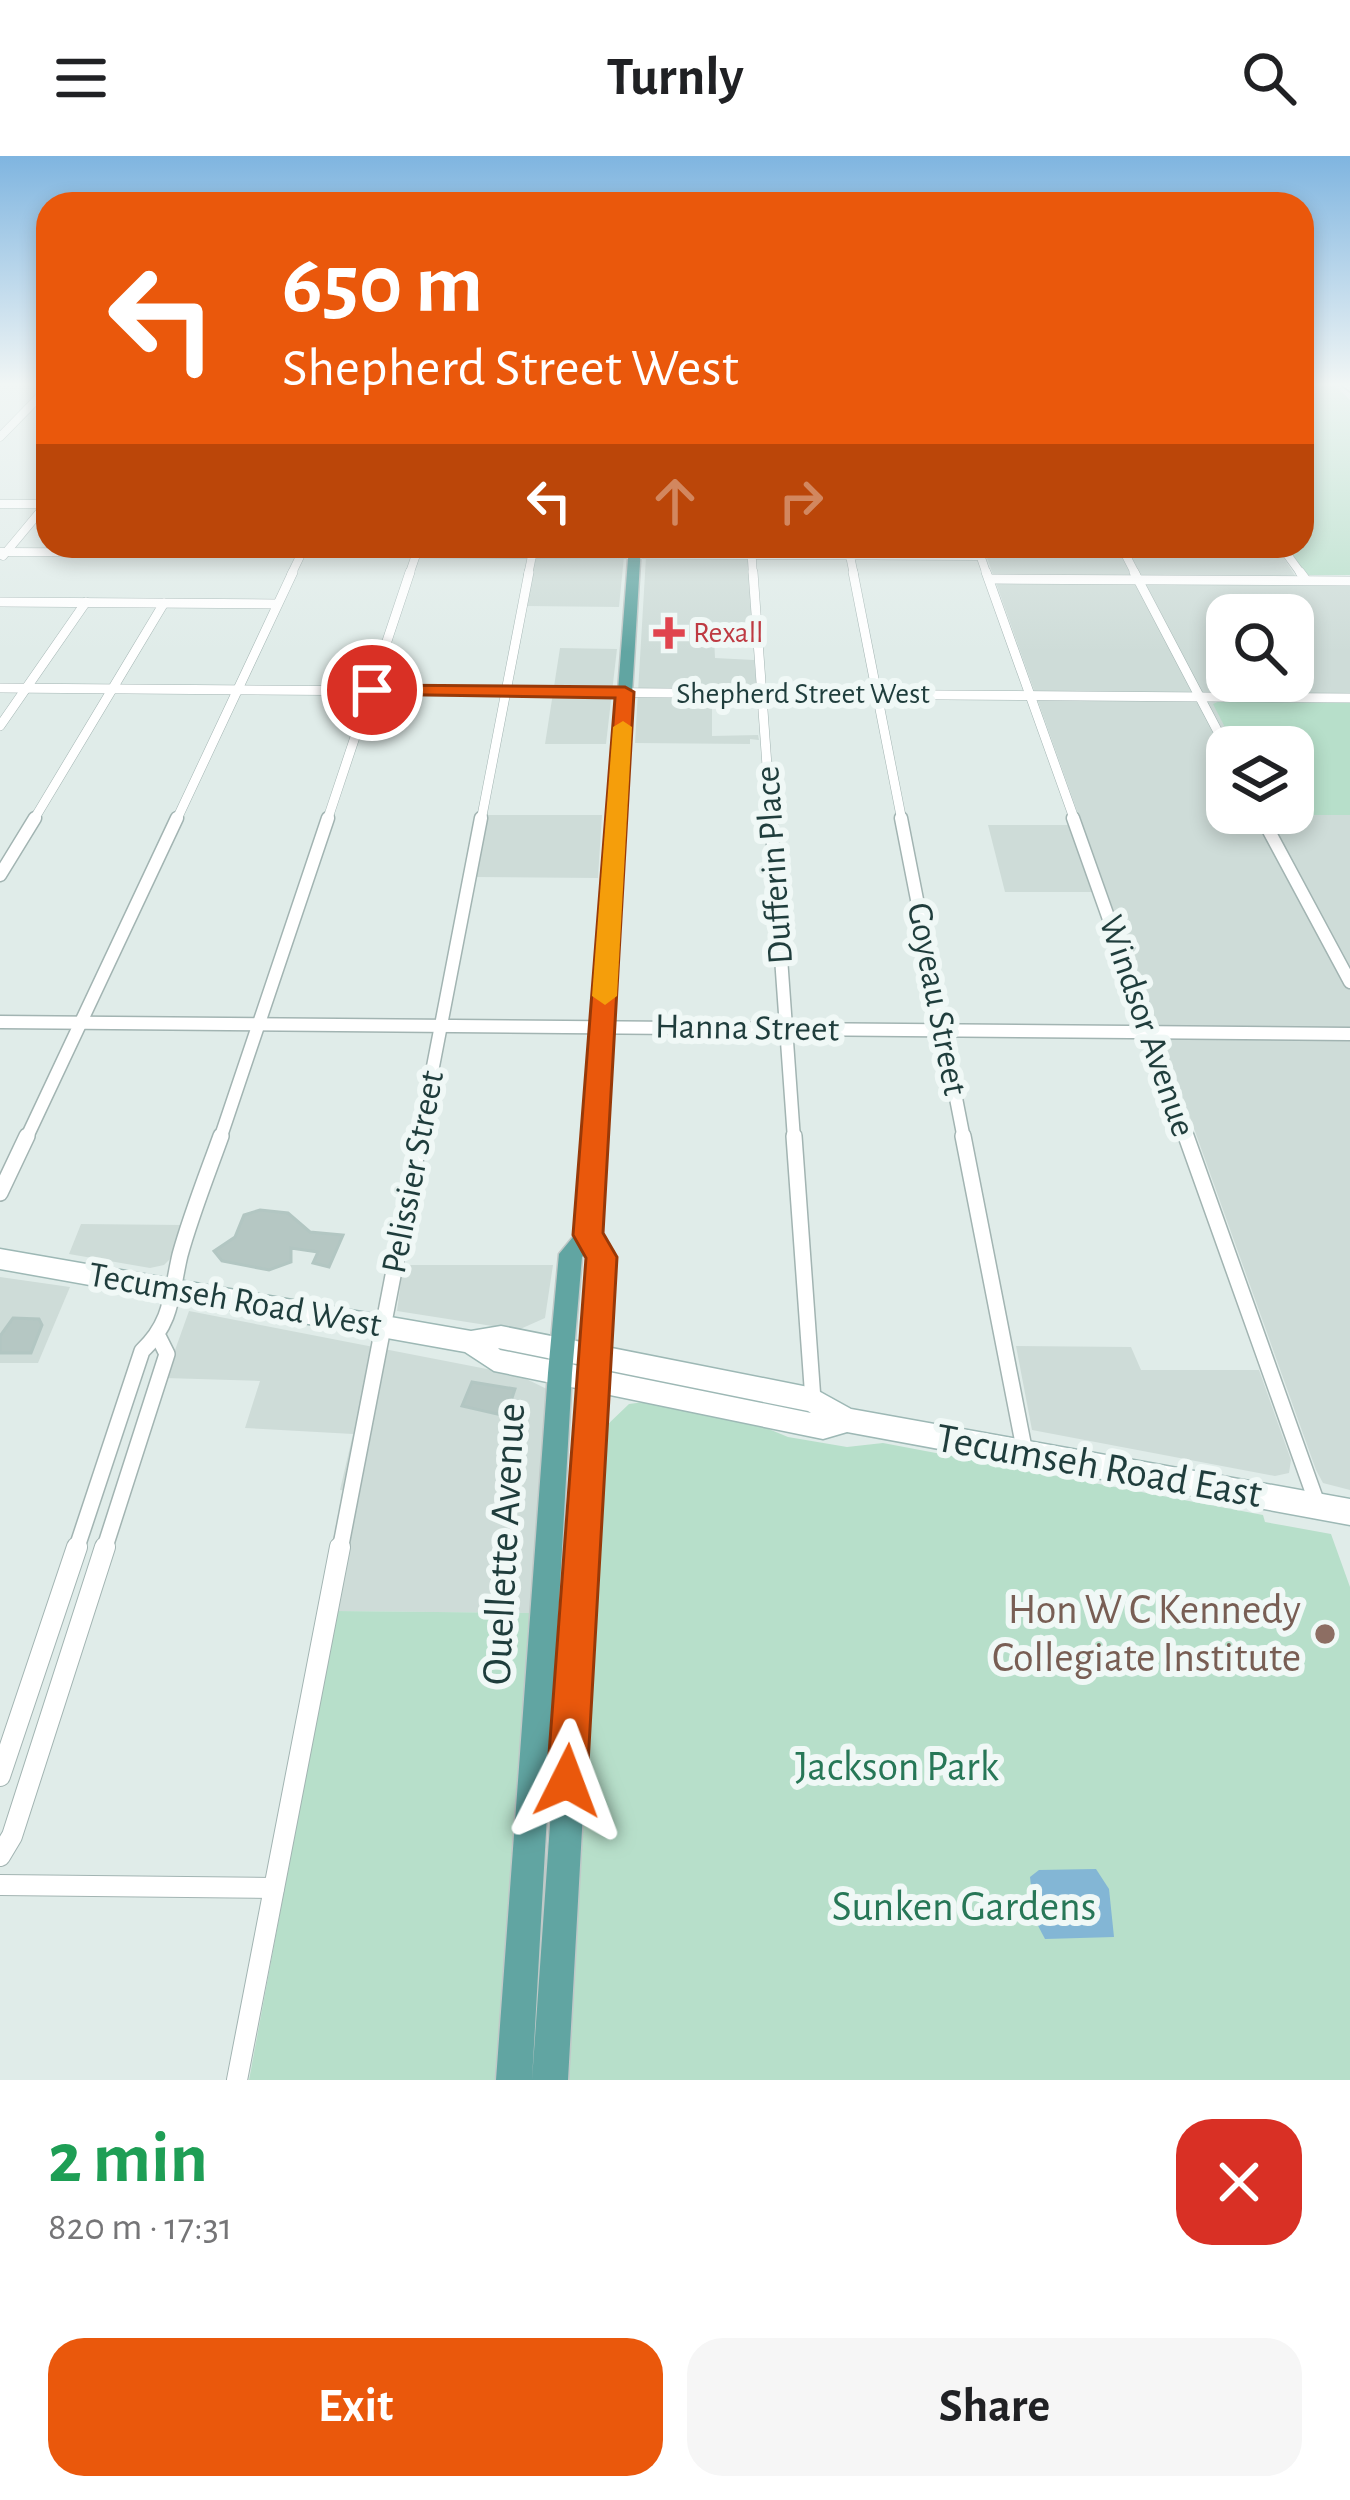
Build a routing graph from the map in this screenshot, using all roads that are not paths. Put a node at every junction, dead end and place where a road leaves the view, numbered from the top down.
1 (0, 504) edge
2 (36, 504) edge
3 (36, 517) edge
4 (36, 553) edge
5 (2, 554) edge
6 (299, 558) edge
7 (415, 558) edge
8 (531, 558) edge
9 (634, 558) edge
10 (753, 558) edge
11 (851, 558) edge
12 (982, 558) edge
13 (1127, 558) edge
14 (1290, 558) edge
15 (989, 579) junction
16 (1138, 579) junction
17 (1306, 580) junction
18 (1350, 580) edge
19 (0, 602) edge
20 (86, 602) junction
21 (164, 603) junction
22 (278, 604) junction
23 (0, 688) edge
24 (26, 688) junction
25 (112, 688) junction
26 (237, 689) junction
27 (372, 690) junction
28 (506, 692) junction
29 (625, 692) junction
30 (762, 694) junction
31 (878, 695) junction
32 (1030, 696) junction
33 (1200, 697) junction
34 (1350, 698) edge
35 (0, 726) edge
36 (1215, 726) edge
37 (1272, 834) edge
38 (0, 875) edge
39 (1350, 982) edge
40 (0, 1022) edge
41 (259, 1022) junction
42 (80, 1023) junction
43 (442, 1024) junction
44 (602, 1027) junction
45 (786, 1029) junction
46 (944, 1030) junction
47 (1149, 1032) junction
48 (1350, 1034) edge
49 (0, 1193) edge
50 (0, 1259) edge
51 (177, 1290) junction
52 (384, 1327) junction
53 (159, 1338) junction
54 (576, 1363) junction
55 (813, 1400) junction
56 (847, 1420) junction
57 (1025, 1453) junction
58 (1318, 1506) junction
59 (1350, 1512) edge
60 (0, 1776) edge
61 (0, 1856) edge
62 (0, 1885) edge
63 (274, 1888) junction
64 (237, 2080) edge
65 (514, 2080) edge
66 (550, 2080) edge

1 - 2 street
3 - 5 street
4 - 5 street
6 - 22 street
7 - 27 street
8 - 28 street, Pelissier Street
9 - 29 main road, Ouellette Avenue
10 - 30 street, Dufferin Place
11 - 31 street, Goyeau Street
12 - 15 street, Windsor Avenue
13 - 16 street
14 - 17 street
15 - 16 street
15 - 32 street, Windsor Avenue
16 - 17 street
16 - 33 street
17 - 18 street
19 - 20 street
20 - 21 street
20 - 24 street
21 - 22 street
21 - 25 street
22 - 26 street
23 - 24 street, Shepherd Street West
24 - 25 street, Shepherd Street West
24 - 35 street
25 - 26 street, Shepherd Street West
25 - 38 street
26 - 27 street, Shepherd Street West
26 - 42 street
27 - 28 street, Shepherd Street West
27 - 41 street
28 - 29 street, Shepherd Street West
28 - 43 street, Pelissier Street
29 - 30 street, Shepherd Street West
29 - 44 main road, Ouellette Avenue
30 - 31 street, Shepherd Street West
30 - 45 street, Dufferin Place
31 - 32 street, Shepherd Street West
31 - 46 street, Goyeau Street
32 - 33 street, Shepherd Street West
32 - 47 street, Windsor Avenue
33 - 34 street, Shepherd Street West
33 - 36 street
37 - 39 street
40 - 42 street, Hanna Street
41 - 42 street, Hanna Street
41 - 43 street, Hanna Street
41 - 51 street
42 - 49 street
43 - 44 street, Hanna Street
43 - 52 street, Pelissier Street
44 - 45 street, Hanna Street
44 - 54 main road, Ouellette Avenue
45 - 46 street, Hanna Street
45 - 55 street, Dufferin Place
46 - 47 street, Hanna Street
46 - 57 street, Goyeau Street
47 - 48 street, Hanna Street
47 - 58 street, Windsor Avenue
50 - 51 main road, Tecumseh Road West
51 - 52 main road, Tecumseh Road West
51 - 53 street
52 - 54 main road, Tecumseh Road West
52 - 63 street, Pelissier Street
53 - 60 street
53 - 61 street
54 - 55 main road, Tecumseh Road East
54 - 56 main road, Tecumseh Road East
54 - 65 main road, Ouellette Avenue
54 - 66 main road, Ouellette Avenue
55 - 56 main road, Tecumseh Road East
56 - 57 main road, Tecumseh Road East
57 - 58 main road, Tecumseh Road East
58 - 59 main road, Tecumseh Road East
62 - 63 street
63 - 64 street, Pelissier Street

